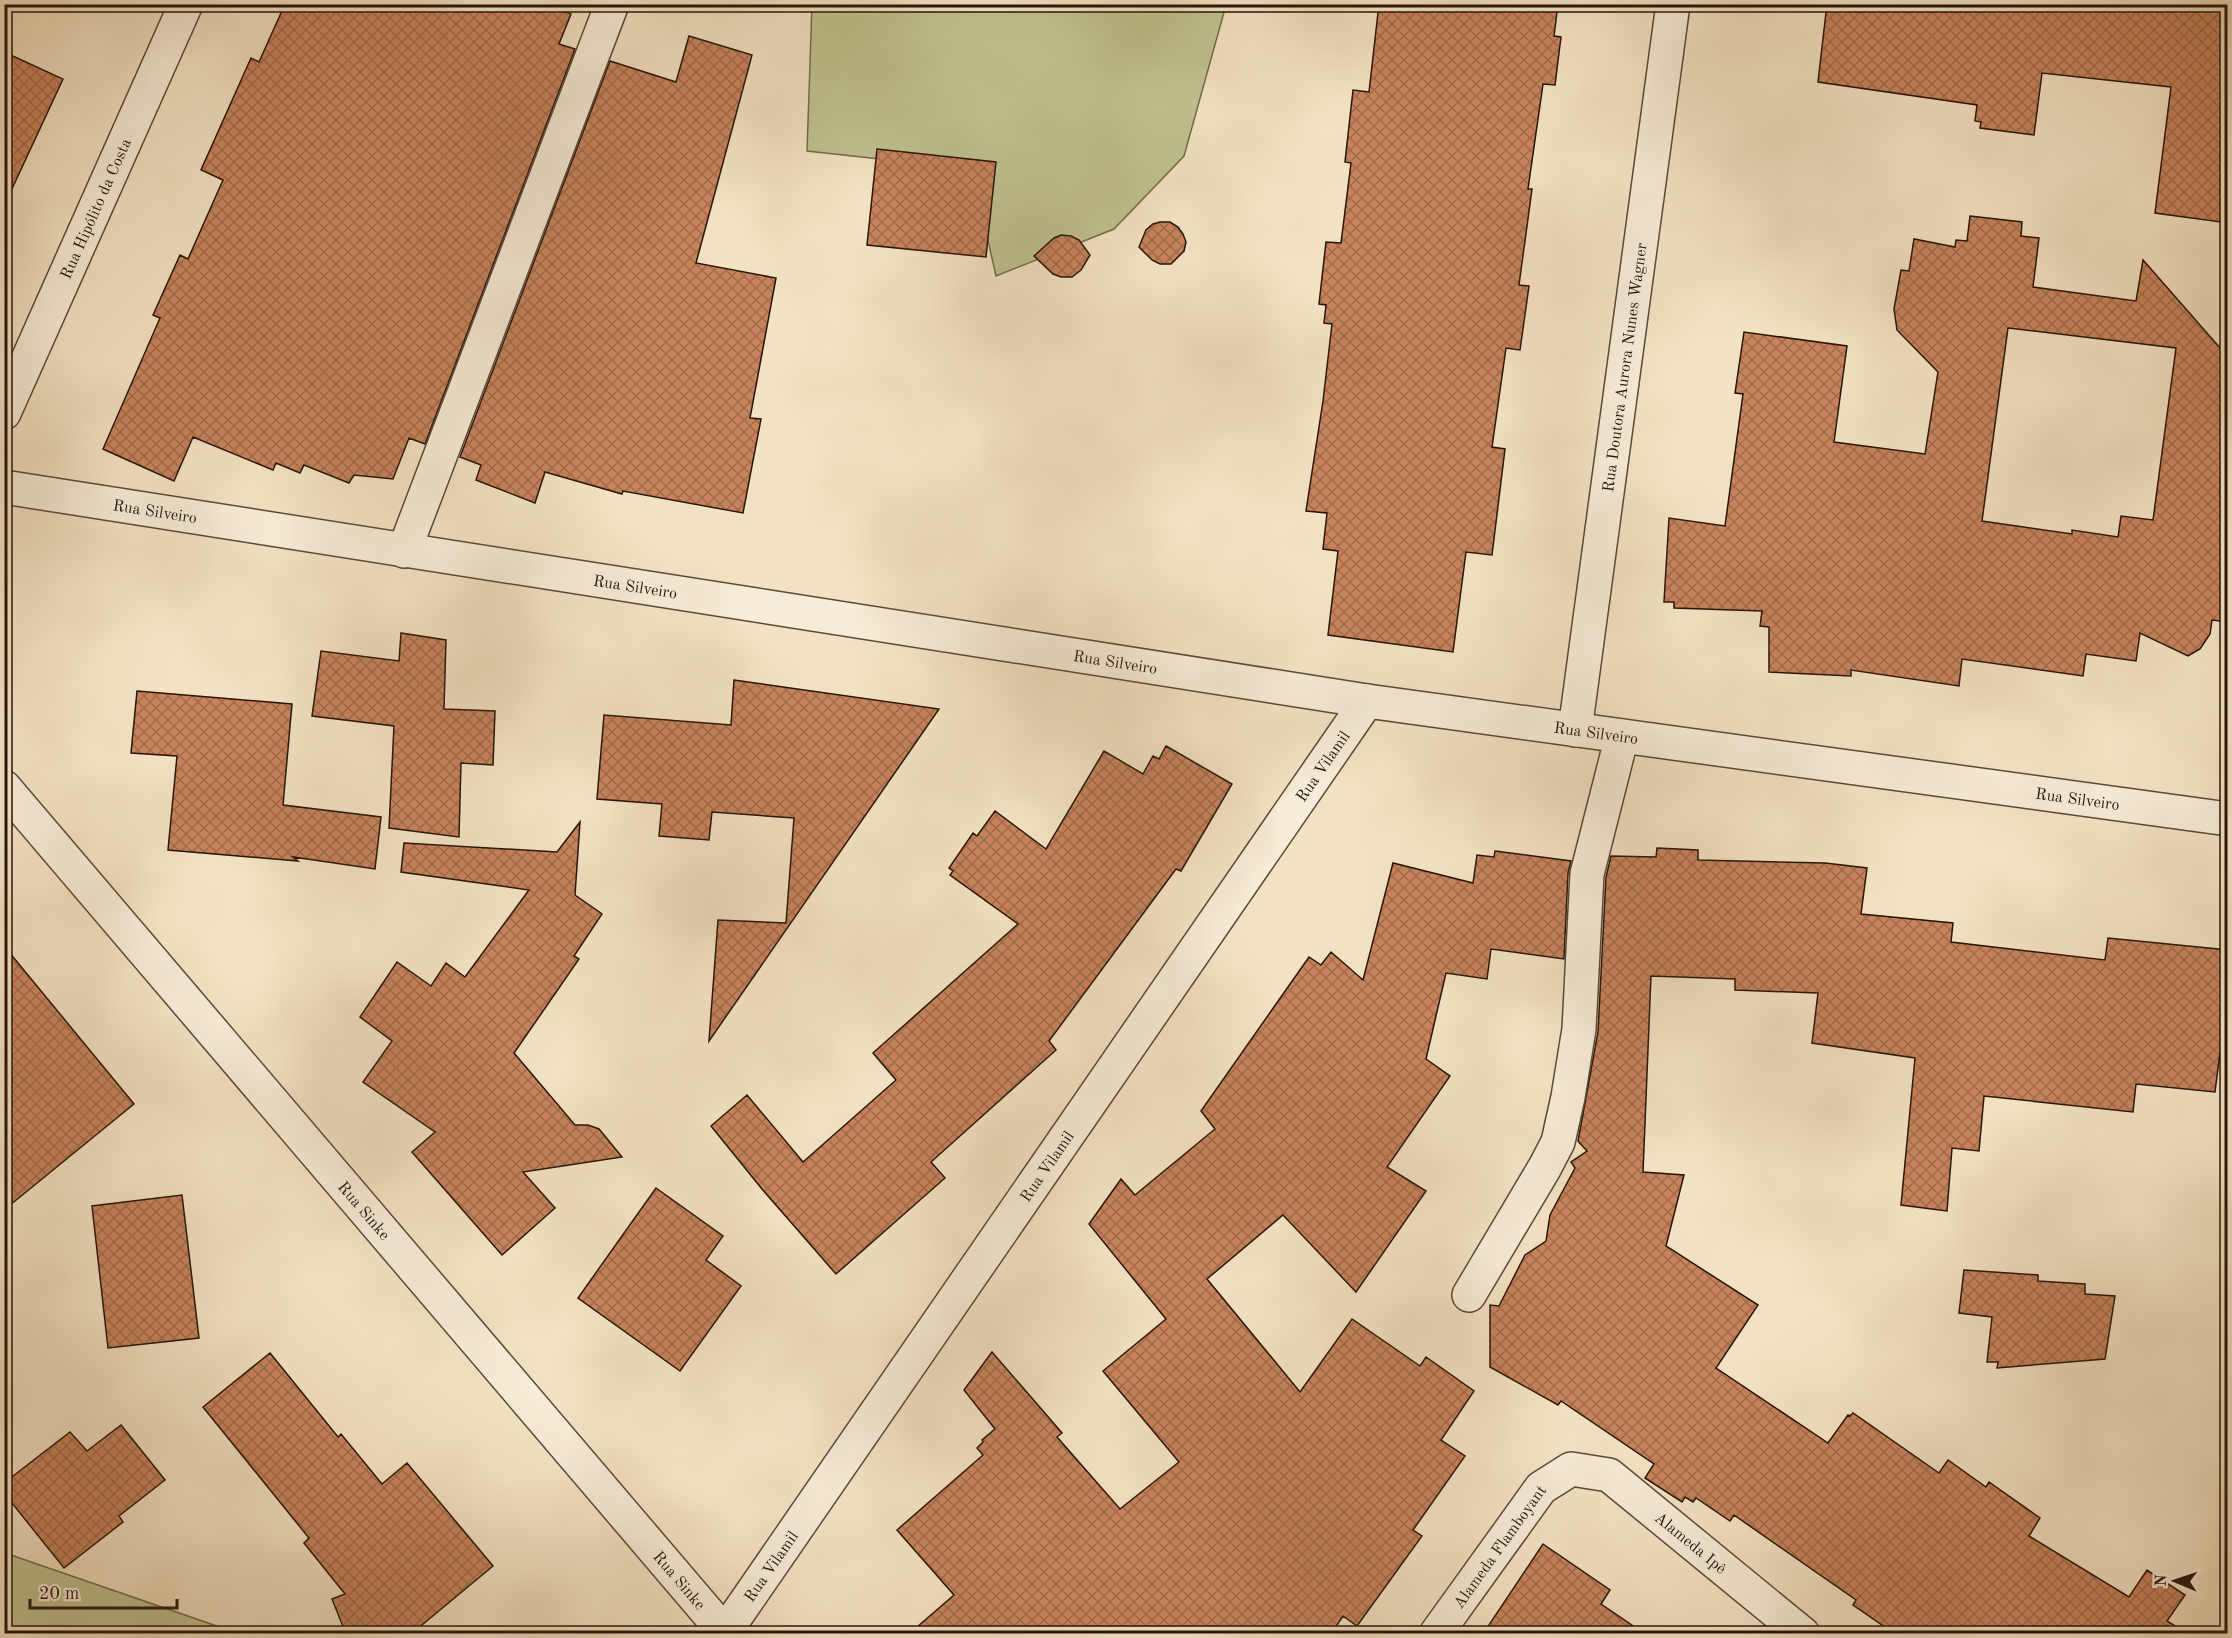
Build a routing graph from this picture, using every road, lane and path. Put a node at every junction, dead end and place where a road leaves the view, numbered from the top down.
1 (186, 4) edge
2 (612, 4) edge
3 (1673, 4) edge
4 (4, 413) edge
5 (4, 487) edge
6 (404, 551) junction
7 (1367, 701) junction
8 (1575, 729) junction
9 (1622, 736) junction
10 (4, 787) edge
11 (2228, 819) edge
12 (1469, 1295) dead end
13 (1571, 1469) joint
14 (725, 1633) edge
15 (1436, 1634) edge
16 (1803, 1634) edge

1 - 4 street, Rua Hipólito da Costa
2 - 6 street
3 - 8 street, Rua Doutora Aurora Nunes Wagner
5 - 6 street, Rua Silveiro
6 - 7 street, Rua Silveiro
7 - 8 street, Rua Silveiro
7 - 14 street, Rua Vilamil
8 - 9 street, Rua Silveiro
9 - 11 street, Rua Silveiro
9 - 12 street
10 - 14 street, Rua Sinke
13 - 15 street, Alameda Flamboyant
13 - 16 street, Alameda Ipê

